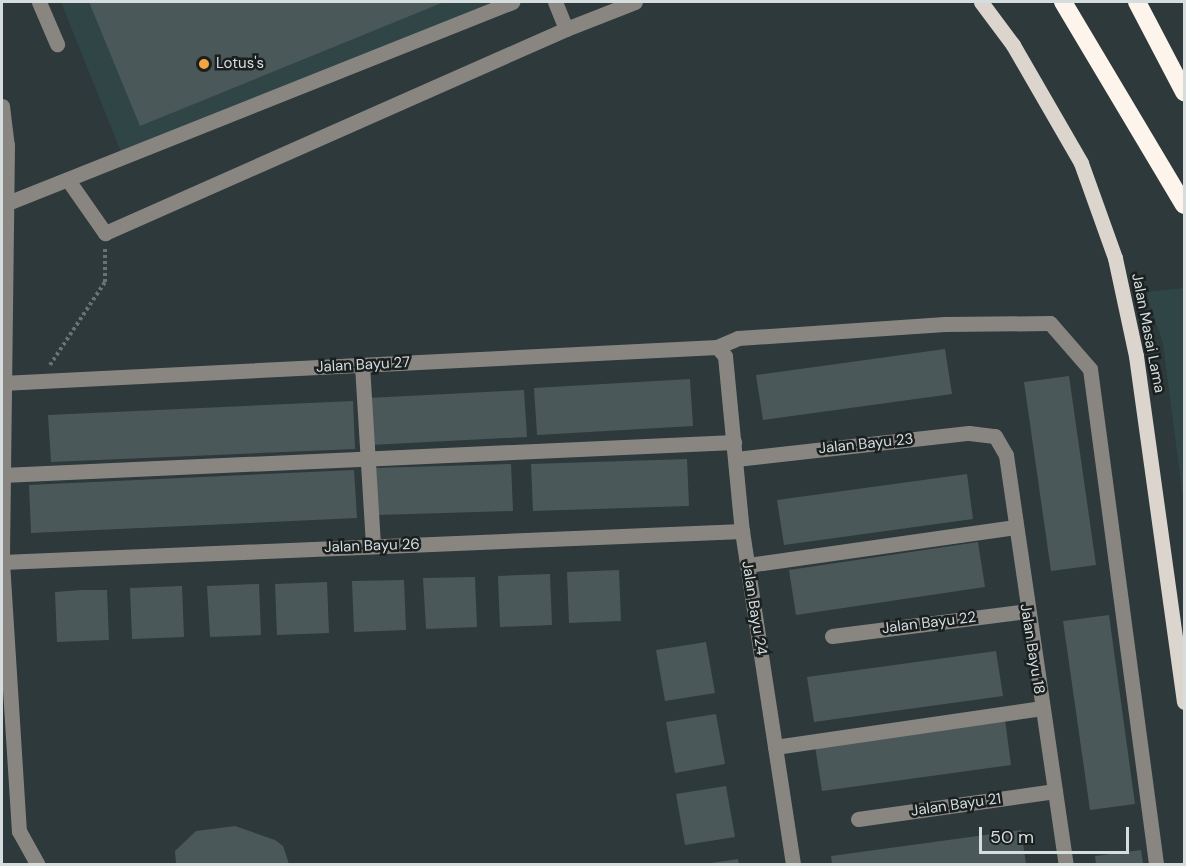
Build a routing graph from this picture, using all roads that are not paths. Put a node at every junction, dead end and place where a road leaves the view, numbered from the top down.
1 (39, 2) edge
2 (512, 2) edge
3 (555, 2) edge
4 (635, 2) edge
5 (981, 2) edge
6 (1063, 2) edge
7 (1137, 2) edge
8 (566, 29) junction
9 (57, 44) dead end
10 (1185, 92) edge
11 (2, 106) edge
12 (68, 180) junction
13 (5, 204) junction
14 (1185, 205) edge
15 (719, 349) junction
16 (362, 365) junction
17 (2, 383) edge
18 (2, 399) edge
19 (995, 436) joint
20 (734, 442) junction
21 (368, 458) junction
22 (736, 459) junction
23 (2, 475) edge
24 (1015, 527) junction
25 (742, 531) junction
26 (373, 546) junction
27 (2, 561) edge
28 (748, 566) junction
29 (1026, 611) junction
30 (832, 636) dead end
31 (1185, 702) edge
32 (1042, 708) junction
33 (7, 731) edge
34 (775, 747) junction
35 (1055, 791) junction
36 (858, 819) dead end
37 (37, 864) edge
38 (793, 864) edge
39 (1066, 864) edge
40 (1156, 864) edge

1 - 9 street
2 - 12 street
3 - 8 street
4 - 8 street
5 - 31 main road, Jalan Masai Lama
6 - 14 highway
7 - 10 highway
8 - 12 street
11 - 13 street
12 - 13 street
13 - 17 street
15 - 16 street, Jalan Bayu 27
15 - 20 street, Jalan Bayu 24
15 - 40 street, Jalan Bayu 27
16 - 17 street, Jalan Bayu 27
16 - 21 street
17 - 18 street
18 - 23 street
19 - 22 street, Jalan Bayu 23
19 - 24 street, Jalan Bayu 18
20 - 21 street
20 - 22 street, Jalan Bayu 24
21 - 23 street
21 - 26 street
22 - 25 street, Jalan Bayu 24
23 - 27 street
24 - 28 street
24 - 29 street, Jalan Bayu 18
25 - 26 street, Jalan Bayu 26
25 - 28 street, Jalan Bayu 24
26 - 27 street, Jalan Bayu 26
27 - 33 street
28 - 34 street, Jalan Bayu 24
29 - 30 street, Jalan Bayu 22
29 - 32 street, Jalan Bayu 18
32 - 34 street
32 - 35 street, Jalan Bayu 18
33 - 37 street
34 - 38 street, Jalan Bayu 24
35 - 36 street, Jalan Bayu 21
35 - 39 street, Jalan Bayu 18

